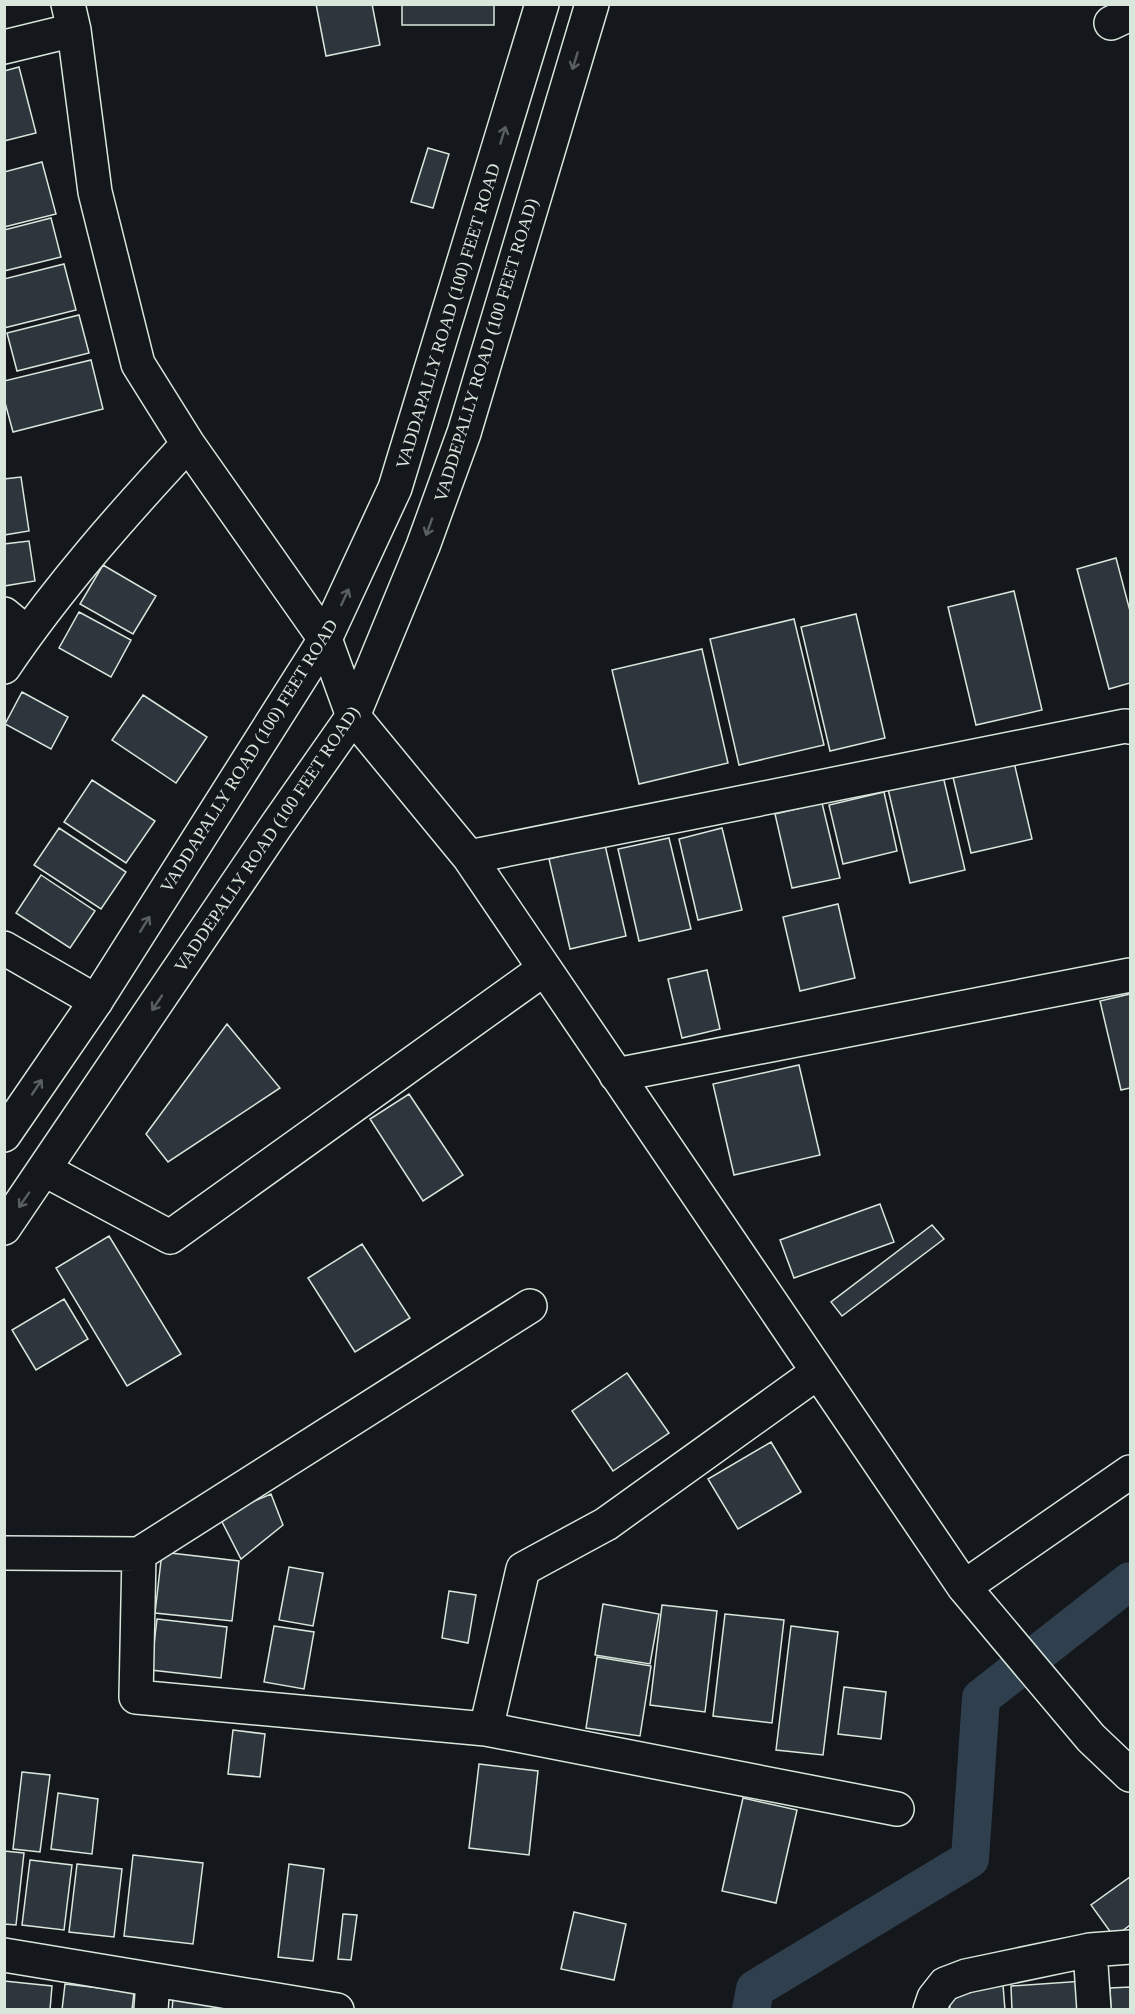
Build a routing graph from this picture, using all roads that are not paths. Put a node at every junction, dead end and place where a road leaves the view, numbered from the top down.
1 (542, 4) edge
2 (592, 4) edge
3 (71, 17) edge
4 (4, 47) edge
5 (188, 444) junction
6 (16, 624) edge
7 (325, 639) junction
8 (4, 667) edge
9 (353, 716) junction
10 (1131, 727) edge
11 (469, 856) junction
12 (4, 948) edge
13 (544, 969) junction
14 (1131, 975) edge
15 (96, 1001) junction
16 (616, 1075) junction
17 (4, 1135) edge
18 (45, 1170) junction
19 (4, 1228) edge
20 (530, 1306) dead end
21 (818, 1372) junction
22 (1131, 1472) edge
23 (4, 1553) edge
24 (139, 1554) junction
25 (964, 1587) junction
26 (486, 1729) junction
27 (1131, 1775) edge
28 (897, 1809) dead end
29 (1131, 1947) edge
30 (1090, 1950) junction
31 (4, 1955) edge
32 (152, 1995) edge
33 (337, 2010) edge
34 (930, 2010) edge
35 (1094, 2010) edge

7 -> 1 street, VADDAPALLY ROAD (100) FEET ROAD
2 -> 9 street, VADDEPALLY ROAD (100 FEET ROAD)
3 - 4 street
3 - 5 street
5 - 6 street
5 - 7 street
6 - 8 street
7 - 9 street
15 -> 7 street, VADDAPALLY ROAD (100) FEET ROAD
9 - 11 street
9 -> 18 street, VADDEPALLY ROAD (100 FEET ROAD)
10 - 11 street
11 - 13 street
12 - 15 street
13 - 16 street
13 - 18 street
14 - 16 street
17 -> 15 street, VADDAPALLY ROAD (100) FEET ROAD
16 - 21 street
18 -> 19 street, VADDEPALLY ROAD (100 FEET ROAD)
20 - 24 street
21 - 25 street
21 - 26 street
22 - 25 street
23 - 24 street
24 - 26 street
25 - 27 street
26 - 28 street
29 - 30 street
30 - 34 street
30 - 35 street
31 - 32 street
32 - 33 street

